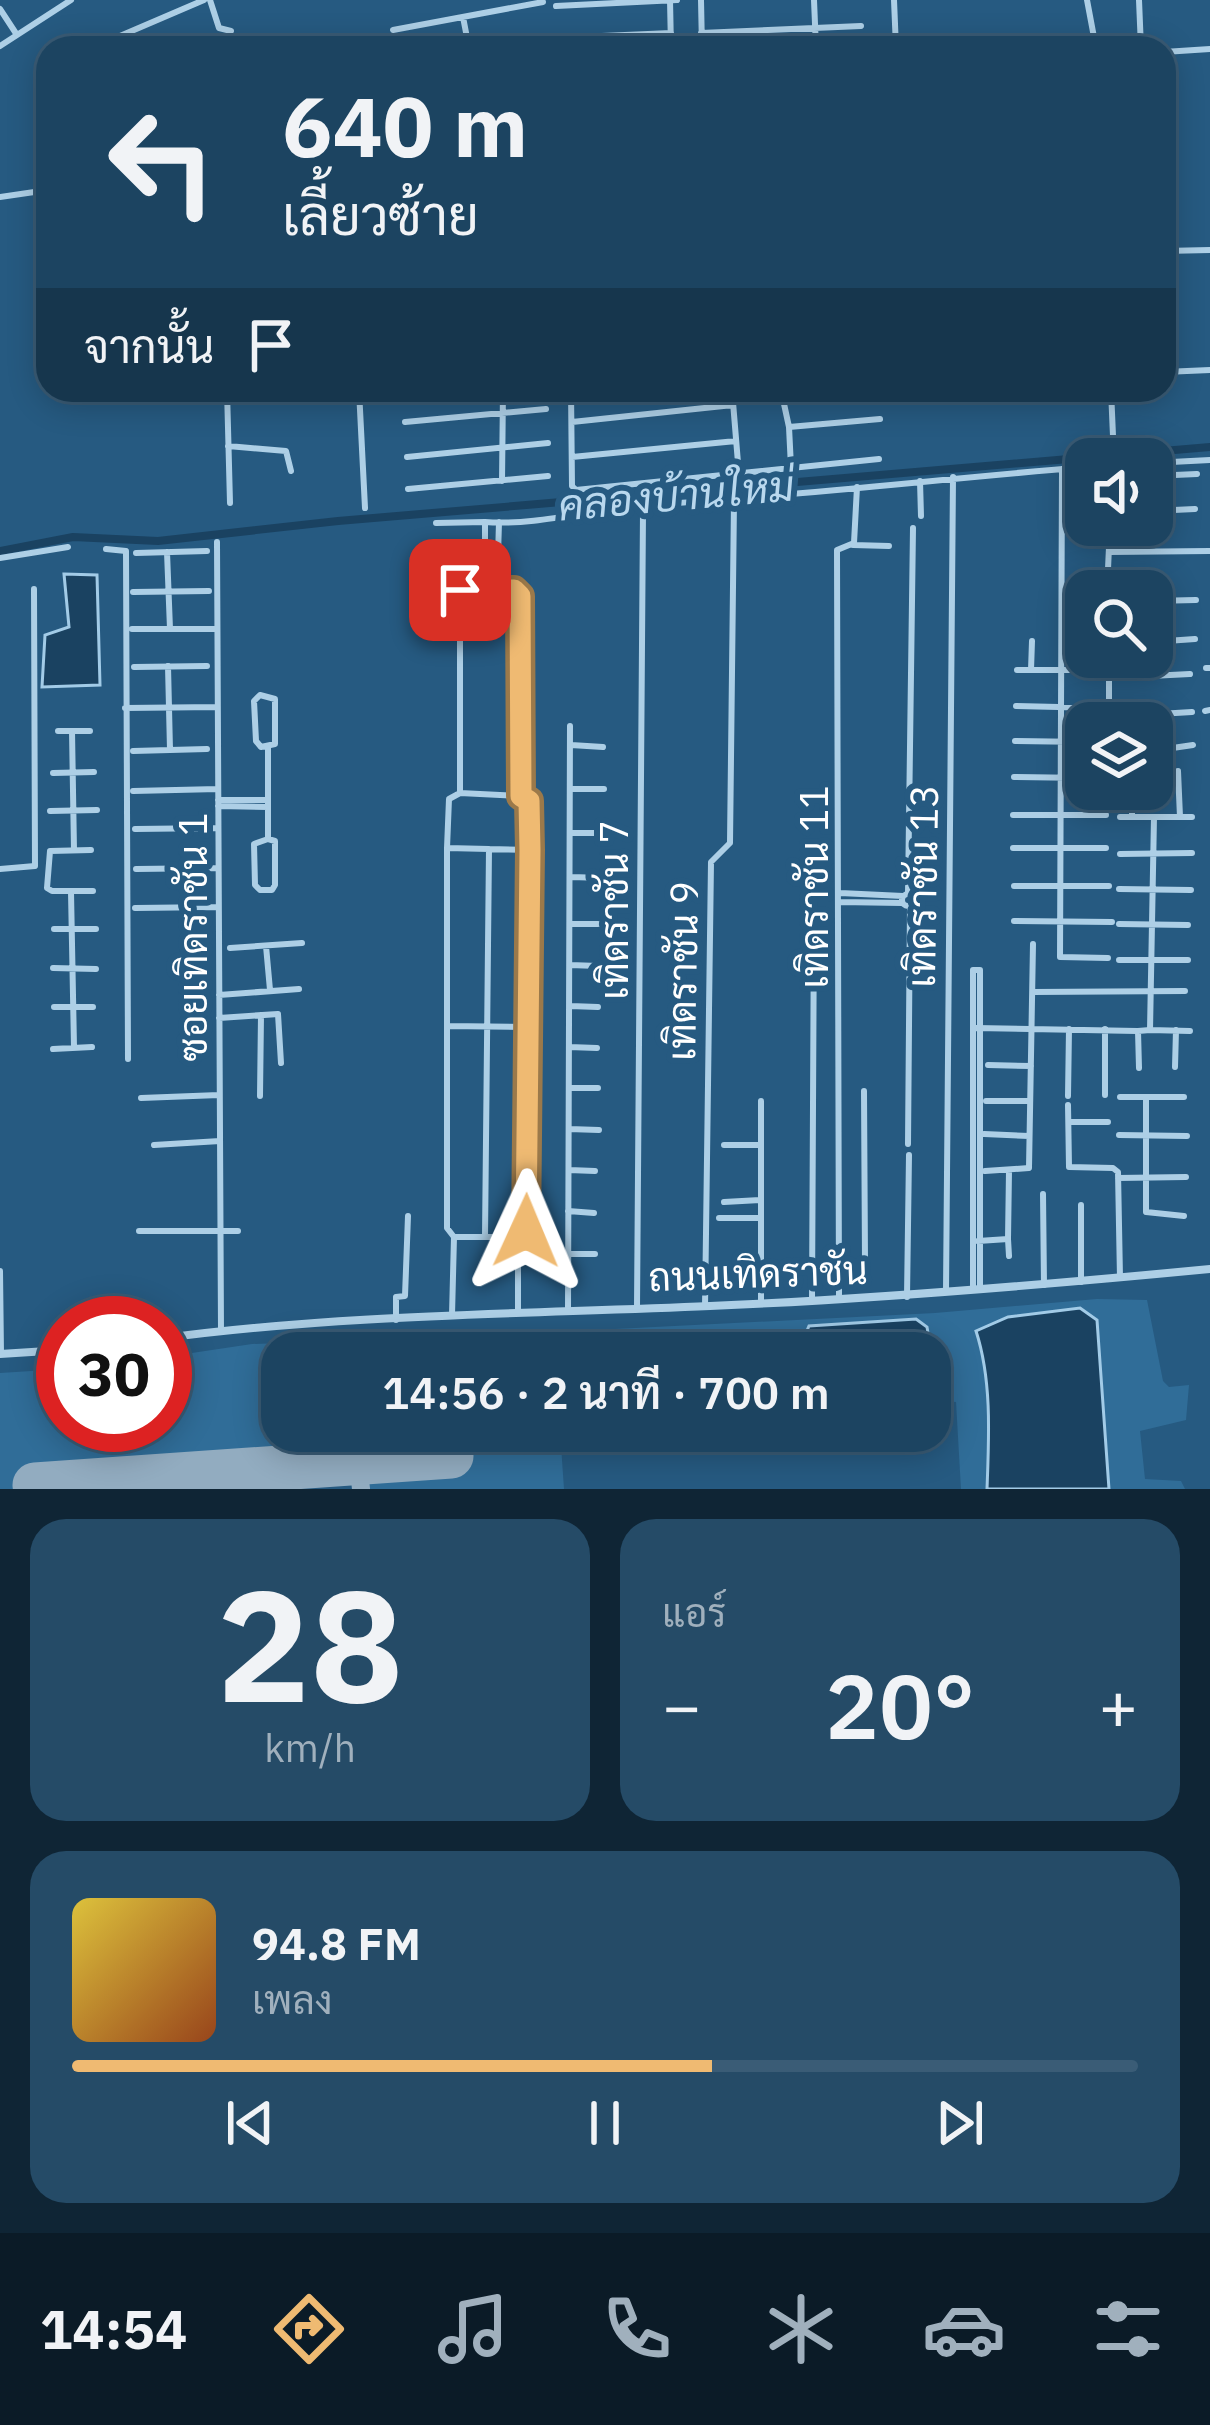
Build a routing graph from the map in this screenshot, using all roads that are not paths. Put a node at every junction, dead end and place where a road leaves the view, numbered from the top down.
1 (48, 0) edge
2 (71, 0) edge
3 (207, 0) edge
4 (673, 0) edge
5 (700, 0) edge
6 (814, 0) edge
7 (895, 0) edge
8 (1088, 0) edge
9 (1139, 0) edge
10 (543, 2) edge
11 (556, 6) dead end
12 (0, 9) edge
13 (55, 10) junction
14 (463, 16) junction
15 (861, 26) dead end
16 (815, 28) junction
17 (393, 30) dead end
18 (231, 32) dead end
19 (671, 33) joint
20 (701, 33) junction
21 (17, 35) junction
22 (121, 36) edge
23 (467, 36) edge
24 (602, 36) edge
25 (701, 36) edge
26 (815, 36) edge
27 (896, 36) edge
28 (1094, 36) edge
29 (1140, 36) edge
30 (0, 46) edge
31 (1210, 50) edge
32 (1176, 51) edge
33 (36, 192) edge
34 (0, 197) edge
35 (1210, 250) edge
36 (1176, 251) edge
37 (1210, 370) edge
38 (1176, 371) edge
39 (226, 402) edge
40 (360, 402) edge
41 (502, 402) edge
42 (573, 402) edge
43 (733, 402) edge
44 (784, 402) edge
45 (1112, 402) edge
46 (733, 405) junction
47 (546, 410) dead end
48 (502, 413) junction
49 (880, 419) dead end
50 (405, 422) dead end
51 (572, 422) junction
52 (789, 427) junction
53 (1114, 438) edge
54 (736, 441) junction
55 (548, 443) dead end
56 (228, 446) junction
57 (502, 448) junction
58 (407, 457) dead end
59 (572, 457) junction
60 (879, 459) dead end
61 (1210, 460) edge
62 (1173, 462) edge
63 (791, 467) junction
64 (1062, 469) junction
65 (1065, 469) edge
66 (291, 471) dead end
67 (1197, 474) dead end
68 (740, 475) junction
69 (1173, 475) edge
70 (548, 476) dead end
71 (953, 478) junction
72 (502, 481) junction
73 (920, 481) junction
74 (857, 487) junction
75 (408, 489) dead end
76 (734, 501) junction
77 (230, 503) dead end
78 (365, 508) dead end
79 (1195, 509) dead end
80 (1173, 510) edge
81 (643, 512) dead end
82 (921, 516) dead end
83 (485, 522) junction
84 (436, 523) dead end
85 (499, 523) junction
86 (913, 528) dead end
87 (217, 542) dead end
88 (853, 545) junction
89 (889, 546) dead end
90 (1108, 546) edge
91 (68, 547) dead end
92 (106, 549) dead end
93 (207, 551) dead end
94 (821, 551) dead end
95 (837, 551) junction
96 (1210, 551) edge
97 (167, 552) junction
98 (1108, 552) junction
99 (136, 553) dead end
100 (0, 559) edge
101 (1108, 570) edge
102 (34, 590) dead end
103 (438, 590) dead end
104 (460, 590) junction
105 (484, 590) junction
106 (497, 590) junction
107 (209, 591) dead end
108 (133, 592) dead end
109 (169, 592) junction
110 (1196, 600) dead end
111 (1173, 601) edge
112 (132, 629) dead end
113 (170, 629) junction
114 (217, 629) junction
115 (1195, 639) dead end
116 (1032, 641) dead end
117 (1173, 641) edge
118 (168, 666) junction
119 (207, 666) dead end
120 (134, 667) dead end
121 (1017, 670) dead end
122 (1031, 670) junction
123 (1061, 670) junction
124 (1065, 670) edge
125 (1190, 674) dead end
126 (1173, 675) edge
127 (1111, 678) edge
128 (1110, 702) edge
129 (1016, 706) dead end
130 (218, 707) junction
131 (1061, 707) junction
132 (1065, 707) edge
133 (124, 708) junction
134 (169, 708) junction
135 (1192, 712) dead end
136 (1173, 714) edge
137 (570, 726) dead end
138 (90, 730) dead end
139 (58, 731) dead end
140 (72, 731) junction
141 (1015, 741) dead end
142 (1061, 742) junction
143 (1065, 742) edge
144 (570, 745) junction
145 (1193, 745) dead end
146 (603, 747) dead end
147 (268, 748) junction
148 (1173, 748) edge
149 (207, 749) dead end
150 (170, 750) junction
151 (133, 751) dead end
152 (1178, 771) dead end
153 (73, 772) junction
154 (94, 772) dead end
155 (53, 773) dead end
156 (1014, 777) dead end
157 (1061, 777) junction
158 (1065, 777) edge
159 (218, 789) junction
160 (570, 789) junction
161 (604, 789) dead end
162 (133, 791) dead end
163 (460, 793) junction
164 (521, 796) junction
165 (218, 803) junction
166 (268, 804) junction
167 (74, 810) junction
168 (97, 810) dead end
169 (1132, 810) edge
170 (50, 811) dead end
171 (1013, 814) dead end
172 (1061, 815) junction
173 (1106, 815) dead end
174 (1120, 817) dead end
175 (1132, 817) junction
176 (1154, 817) junction
177 (1180, 817) junction
178 (1192, 817) dead end
179 (218, 828) junction
180 (135, 830) dead end
181 (571, 833) junction
182 (600, 833) dead end
183 (268, 839) junction
184 (447, 848) junction
185 (1013, 848) dead end
186 (1106, 848) dead end
187 (489, 849) junction
188 (1061, 849) junction
189 (74, 850) junction
190 (92, 850) dead end
191 (530, 850) junction
192 (1192, 853) dead end
193 (1120, 854) dead end
194 (1154, 854) junction
195 (34, 866) junction
196 (47, 867) junction
197 (218, 868) junction
198 (0, 869) edge
199 (136, 869) dead end
200 (570, 878) junction
201 (604, 878) dead end
202 (1060, 885) junction
203 (1014, 886) dead end
204 (1109, 886) dead end
205 (1119, 889) dead end
206 (1154, 889) junction
207 (1191, 890) dead end
208 (71, 892) junction
209 (93, 892) dead end
210 (839, 898) junction
211 (906, 899) junction
212 (218, 907) junction
213 (135, 908) dead end
214 (814, 913) dead end
215 (1014, 921) dead end
216 (1060, 922) junction
217 (1152, 923) junction
218 (570, 924) junction
219 (598, 924) dead end
220 (1188, 925) dead end
221 (54, 928) dead end
222 (73, 929) junction
223 (96, 929) dead end
224 (302, 944) dead end
225 (1033, 944) dead end
226 (266, 946) junction
227 (230, 948) dead end
228 (1108, 958) dead end
229 (1119, 960) dead end
230 (1188, 960) dead end
231 (1152, 961) junction
232 (570, 965) junction
233 (598, 966) dead end
234 (53, 968) dead end
235 (73, 968) junction
236 (95, 969) dead end
237 (299, 989) dead end
238 (270, 991) junction
239 (1185, 991) dead end
240 (1033, 992) junction
241 (1151, 992) junction
242 (219, 995) junction
243 (54, 1006) dead end
244 (74, 1006) junction
245 (570, 1006) junction
246 (94, 1007) dead end
247 (598, 1007) dead end
248 (261, 1015) junction
249 (219, 1018) junction
250 (447, 1026) junction
251 (487, 1026) junction
252 (528, 1027) junction
253 (976, 1028) junction
254 (1032, 1028) junction
255 (1070, 1029) junction
256 (1105, 1029) junction
257 (1150, 1030) junction
258 (1176, 1030) junction
259 (1190, 1030) dead end
260 (1138, 1031) junction
261 (74, 1047) junction
262 (92, 1047) dead end
263 (569, 1047) junction
264 (53, 1048) dead end
265 (597, 1048) dead end
266 (128, 1058) dead end
267 (281, 1063) dead end
268 (988, 1065) dead end
269 (1031, 1066) junction
270 (1175, 1067) dead end
271 (1138, 1068) dead end
272 (569, 1088) junction
273 (598, 1088) dead end
274 (864, 1091) dead end
275 (220, 1095) junction
276 (1105, 1095) dead end
277 (260, 1096) dead end
278 (1120, 1097) dead end
279 (1146, 1097) junction
280 (1184, 1097) dead end
281 (142, 1098) dead end
282 (986, 1101) dead end
283 (761, 1102) dead end
284 (1030, 1102) junction
285 (1068, 1122) junction
286 (1108, 1122) dead end
287 (569, 1129) junction
288 (599, 1130) dead end
289 (984, 1134) dead end
290 (1119, 1135) dead end
291 (1030, 1136) junction
292 (1146, 1136) junction
293 (1186, 1136) dead end
294 (220, 1141) junction
295 (908, 1144) dead end
296 (154, 1145) dead end
297 (724, 1145) dead end
298 (761, 1145) junction
299 (909, 1155) dead end
300 (568, 1170) junction
301 (595, 1171) dead end
302 (985, 1171) dead end
303 (1009, 1172) junction
304 (1118, 1178) junction
305 (1145, 1178) junction
306 (1186, 1178) dead end
307 (1043, 1193) dead end
308 (760, 1200) junction
309 (724, 1202) dead end
310 (1081, 1205) dead end
311 (568, 1211) junction
312 (594, 1213) dead end
313 (408, 1216) dead end
314 (1184, 1216) dead end
315 (719, 1218) dead end
316 (760, 1218) junction
317 (140, 1231) dead end
318 (220, 1231) junction
319 (238, 1231) dead end
320 (454, 1237) junction
321 (485, 1237) junction
322 (518, 1237) junction
323 (1008, 1239) junction
324 (975, 1241) junction
325 (568, 1254) junction
326 (595, 1254) dead end
327 (1009, 1256) dead end
328 (865, 1262) dead end
329 (1210, 1269) edge
330 (0, 1270) edge
331 (1120, 1278) junction
332 (1081, 1282) junction
333 (1044, 1285) junction
334 (976, 1292) junction
335 (946, 1294) junction
336 (907, 1297) junction
337 (839, 1300) junction
338 (812, 1301) junction
339 (761, 1304) junction
340 (705, 1306) junction
341 (637, 1308) junction
342 (568, 1311) junction
343 (518, 1313) junction
344 (452, 1317) junction
345 (396, 1320) junction
346 (220, 1331) junction
347 (192, 1335) edge
348 (36, 1352) edge
349 (0, 1354) edge

1 - 13 street
2 - 13 street
3 - 18 street
3 - 22 street
4 - 11 street
4 - 19 street
5 - 20 street
6 - 16 street
7 - 27 street
8 - 28 street
9 - 29 street
10 - 14 street
12 - 21 street
13 - 21 street
14 - 17 street
14 - 23 street
15 - 16 street
16 - 20 street
16 - 26 street
19 - 24 street
20 - 25 street
21 - 30 street
31 - 32 street
33 - 34 street
35 - 36 street
37 - 38 street
39 - 56 street
40 - 78 street
41 - 48 street
42 - 51 street
43 - 46 street
44 - 52 street
45 - 53 street
46 - 51 street
46 - 54 street
47 - 48 street
48 - 50 street
48 - 57 street
49 - 52 street
51 - 59 street
52 - 63 street
54 - 59 street
54 - 68 street
55 - 57 street
56 - 66 street
56 - 77 street
57 - 58 street
57 - 72 street
59 - 68 street
60 - 63 street
61 - 62 street
63 - 68 street
64 - 65 street
64 - 71 street
64 - 123 street
67 - 69 street
70 - 72 street
71 - 73 street
71 - 335 street, เทิดราชัน 13
72 - 75 street
73 - 74 street
73 - 82 street
74 - 76 street
74 - 88 street
76 - 85 street
76 - 340 street, เทิดราชัน 9
79 - 80 street
81 - 341 street, เทิดราชัน 7
83 - 84 street
83 - 85 street
83 - 105 street
85 - 106 street
86 - 211 street
87 - 114 street, ซอยเทิดราชัน 1
88 - 89 street
88 - 95 street
90 - 98 street
91 - 100 street
92 - 133 street
93 - 97 street
94 - 95 street
95 - 210 street, เทิดราชัน 11
96 - 98 street
97 - 99 street
97 - 109 street
98 - 101 street
102 - 195 street
103 - 104 street
104 - 105 street
104 - 163 street
105 - 106 street
106 - 164 street
107 - 109 street
108 - 109 street
109 - 113 street
110 - 111 street
112 - 113 street
113 - 114 street
114 - 130 street, ซอยเทิดราชัน 1
115 - 117 street
116 - 122 street
118 - 119 street
118 - 120 street
118 - 134 street
121 - 122 street
122 - 123 street
123 - 124 street
123 - 131 street
125 - 126 street
127 - 128 street
129 - 131 street
130 - 134 street
130 - 159 street, ซอยเทิดราชัน 1
131 - 132 street
131 - 142 street
133 - 134 street
133 - 266 street
134 - 150 street
135 - 136 street
137 - 144 street
138 - 140 street
139 - 140 street
140 - 153 street
141 - 142 street
142 - 143 street
142 - 157 street
144 - 146 street
144 - 160 street
145 - 148 street
147 - 147 street
147 - 166 street
149 - 150 street
150 - 151 street
152 - 177 street
153 - 154 street
153 - 155 street
153 - 167 street
156 - 157 street
157 - 158 street
157 - 172 street
159 - 162 street
159 - 165 street, ซอยเทิดราชัน 1
160 - 161 street
160 - 181 street
163 - 164 street
163 - 184 street
164 - 191 street
165 - 166 street
165 - 179 street, ซอยเทิดราชัน 1
166 - 183 street
167 - 168 street
167 - 170 street
167 - 189 street
169 - 175 street
171 - 172 street
172 - 173 street
172 - 188 street
174 - 175 street
175 - 176 street
176 - 177 street
176 - 194 street
177 - 178 street
179 - 180 street
179 - 197 street, ซอยเทิดราชัน 1
181 - 182 street
181 - 200 street
183 - 183 street
184 - 187 street
184 - 250 street
185 - 188 street
186 - 188 street
187 - 191 street
187 - 251 street
188 - 202 street
189 - 190 street
189 - 196 street
191 - 252 street
192 - 194 street
193 - 194 street
194 - 206 street
195 - 196 street
195 - 198 street
196 - 208 street
197 - 199 street
197 - 212 street, ซอยเทิดราชัน 1
200 - 201 street
200 - 218 street
202 - 203 street
202 - 204 street
202 - 216 street
205 - 206 street
206 - 207 street
206 - 217 street
208 - 209 street
208 - 222 street
210 - 211 street
210 - 337 street, เทิดราชัน 11
211 - 295 street
212 - 213 street
212 - 242 street, ซอยเทิดราชัน 1
214 - 338 street
215 - 216 street
216 - 217 street
216 - 228 street
217 - 220 street
217 - 231 street
218 - 219 street
218 - 232 street
221 - 222 street
222 - 223 street
222 - 235 street
224 - 226 street
225 - 240 street
226 - 227 street
226 - 238 street
229 - 231 street
230 - 231 street
231 - 241 street
232 - 233 street
232 - 245 street
234 - 235 street
235 - 236 street
235 - 244 street
237 - 238 street
238 - 242 street
239 - 241 street
240 - 241 street
240 - 254 street
241 - 257 street
242 - 249 street, ซอยเทิดราชัน 1
243 - 244 street
244 - 246 street
244 - 261 street
245 - 247 street
245 - 263 street
248 - 249 street
248 - 267 street
248 - 277 street
249 - 275 street, ซอยเทิดราชัน 1
250 - 251 street
250 - 320 street
251 - 252 street
251 - 321 street
252 - 322 street
253 - 253 street
253 - 254 street
253 - 324 street
254 - 255 street
254 - 269 street
255 - 256 street
255 - 285 street
256 - 260 street
256 - 276 street
257 - 258 street
257 - 260 street
258 - 259 street
258 - 270 street
260 - 271 street
261 - 262 street
261 - 264 street
263 - 265 street
263 - 272 street
268 - 269 street
269 - 284 street
272 - 273 street
272 - 287 street
274 - 328 street
275 - 281 street
275 - 294 street, ซอยเทิดราชัน 1
278 - 279 street
279 - 280 street
279 - 292 street
282 - 284 street
283 - 298 street
284 - 291 street
285 - 286 street
285 - 304 street
287 - 288 street
287 - 300 street
289 - 291 street
290 - 292 street
291 - 303 street
292 - 293 street
292 - 305 street
294 - 296 street
294 - 318 street, ซอยเทิดราชัน 1
297 - 298 street
298 - 308 street
299 - 336 street
300 - 301 street
300 - 311 street
302 - 303 street
303 - 323 street
304 - 305 street
304 - 331 street
305 - 306 street
305 - 314 street
307 - 333 street
308 - 309 street
308 - 316 street
310 - 332 street
311 - 312 street
311 - 325 street
313 - 345 street
315 - 316 street
316 - 339 street
317 - 318 street
318 - 319 street
318 - 346 street, ซอยเทิดราชัน 1
320 - 321 street
320 - 344 street
321 - 322 street
322 - 343 street
323 - 324 street
323 - 327 street
324 - 334 street
325 - 326 street
325 - 342 street
329 - 331 street, ถนนเทิดราชัน
330 - 349 street
331 - 332 street, ถนนเทิดราชัน
332 - 333 street, ถนนเทิดราชัน
333 - 334 street, ถนนเทิดราชัน
334 - 335 street, ถนนเทิดราชัน
335 - 336 street, ถนนเทิดราชัน
336 - 337 street, ถนนเทิดราชัน
337 - 338 street, ถนนเทิดราชัน
338 - 339 street, ถนนเทิดราชัน
339 - 340 street, ถนนเทิดราชัน
340 - 341 street, ถนนเทิดราชัน
341 - 342 street, ถนนเทิดราชัน
342 - 343 street, ถนนเทิดราชัน
343 - 344 street, ถนนเทิดราชัน
344 - 345 street, ถนนเทิดราชัน
345 - 346 street, ถนนเทิดราชัน
346 - 347 street, ถนนเทิดราชัน
348 - 349 street

